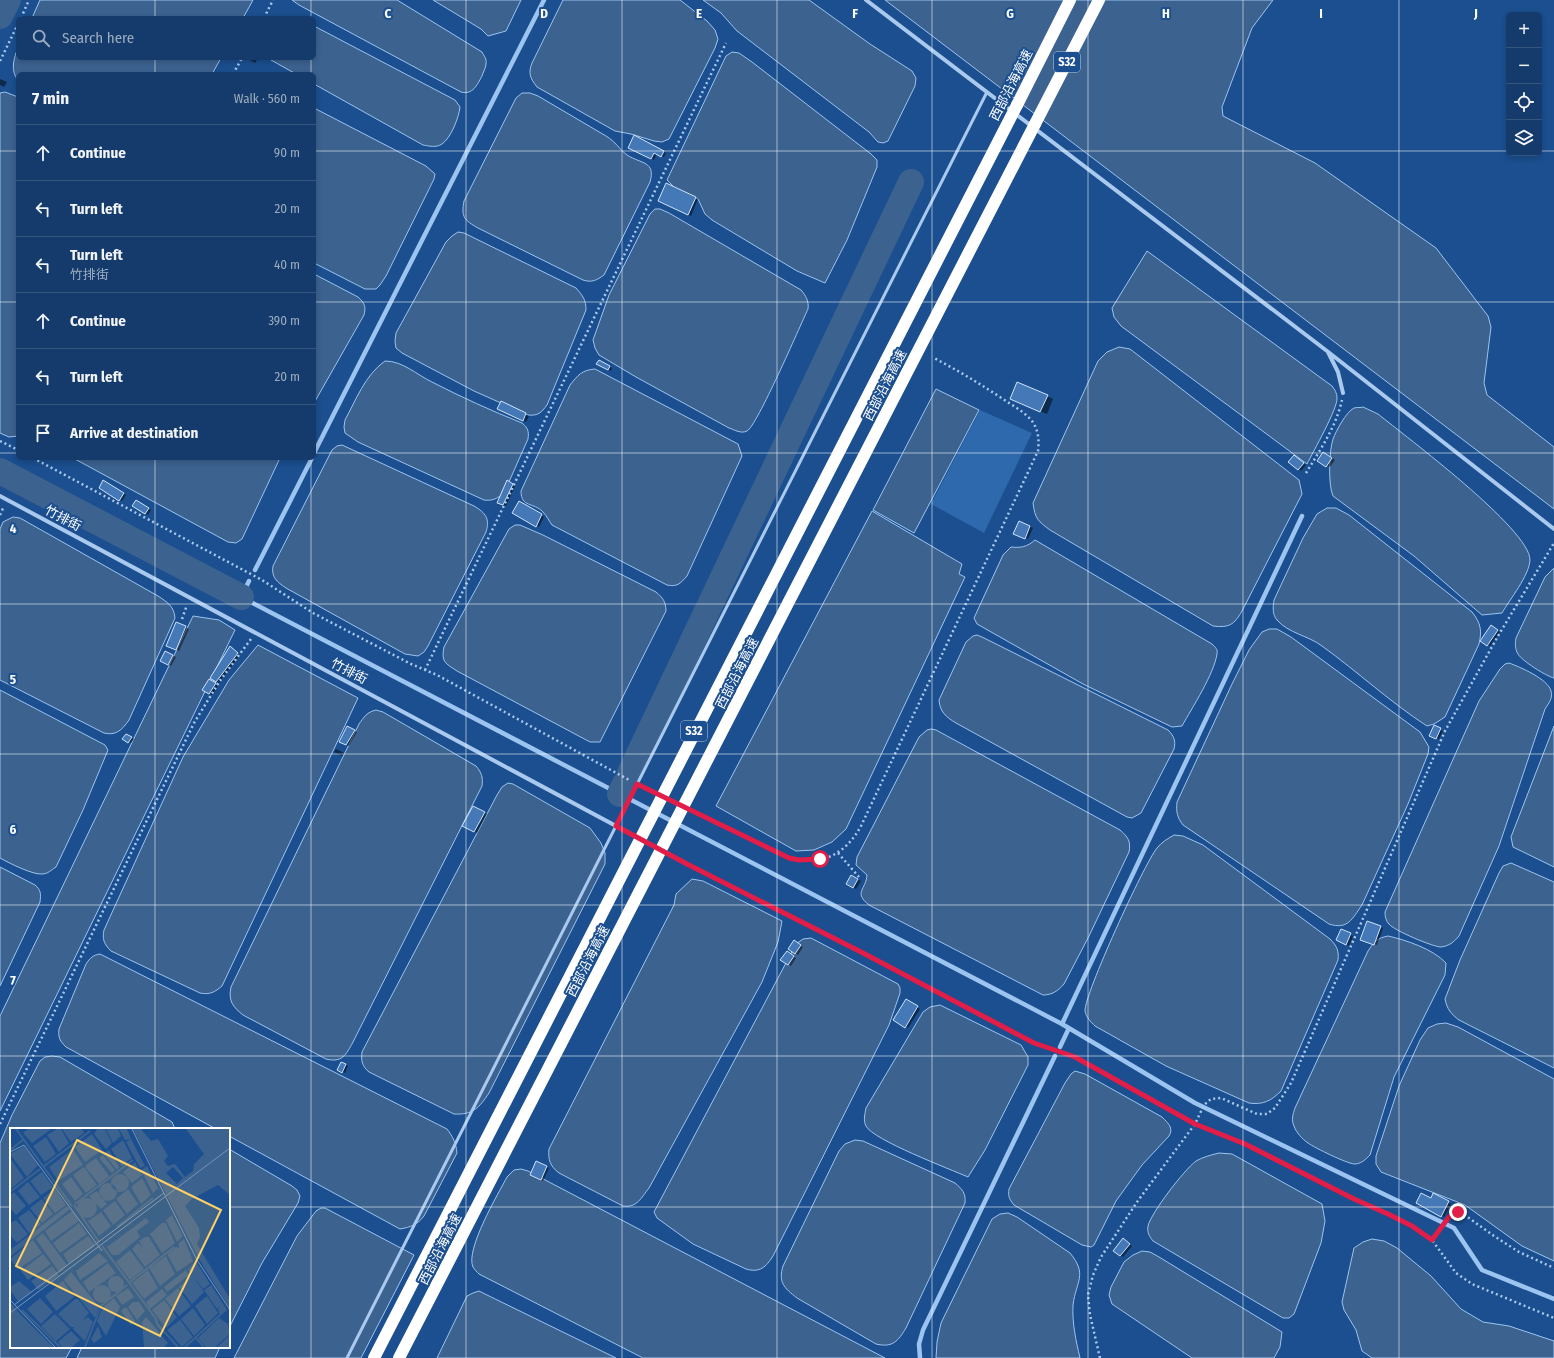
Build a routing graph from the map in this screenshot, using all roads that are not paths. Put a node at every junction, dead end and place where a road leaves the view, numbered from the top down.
1 (866, 0) edge
2 (1070, 0) edge
3 (1099, 0) edge
4 (987, 92) junction
5 (1327, 351) junction
6 (1343, 393) road end
7 (0, 496) edge
8 (1554, 529) edge
9 (616, 826) junction
10 (687, 864) road end
11 (348, 1358) edge
12 (374, 1358) edge
13 (399, 1358) edge

1 - 4 street
2 - 12 highway, 西部沿海高速 / S32, bridge
3 - 13 highway, 西部沿海高速 / S32, bridge
4 - 5 street
4 - 9 lane
5 - 6 street
5 - 8 street
7 - 9 street, 竹排街
9 - 10 street, 竹排街
9 - 11 lane

